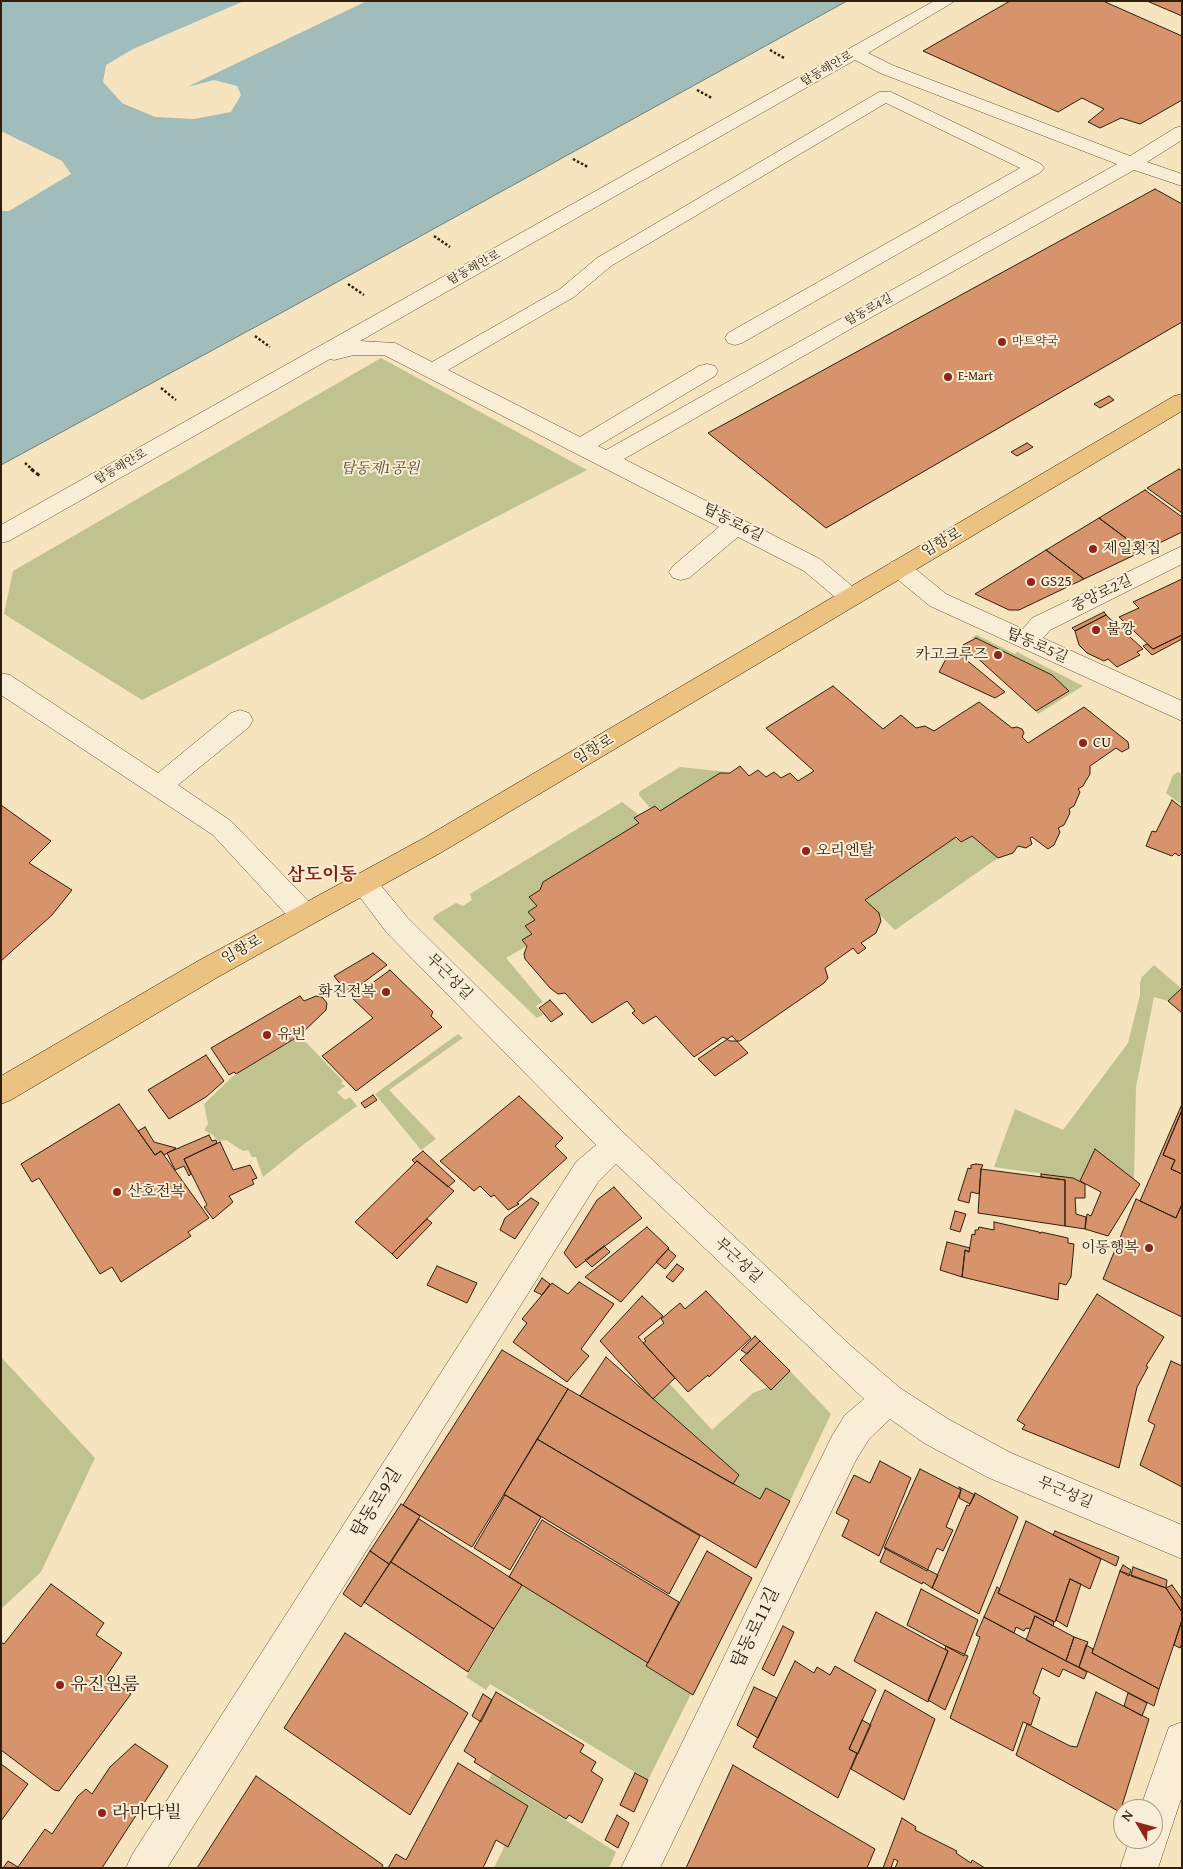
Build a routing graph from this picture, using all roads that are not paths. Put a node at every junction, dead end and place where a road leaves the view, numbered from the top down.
1 (947, 1) edge
2 (855, 53) junction
3 (886, 69) junction
4 (885, 96) junction
5 (1182, 132) edge
6 (1132, 163) junction
7 (1182, 180) edge
8 (810, 296) junction
9 (828, 309) dead end
10 (735, 338) dead end
11 (308, 361) junction
12 (431, 371) junction
13 (707, 371) dead end
14 (1182, 401) edge
15 (582, 446) junction
16 (608, 459) junction
17 (737, 525) junction
18 (1, 535) edge
19 (1182, 554) edge
20 (899, 568) junction
21 (681, 572) dead end
22 (850, 598) junction
23 (1027, 640) junction
24 (1, 682) edge
25 (1182, 712) edge
26 (240, 720) dead end
27 (158, 787) junction
28 (363, 884) junction
29 (304, 915) junction
30 (1, 1091) edge
31 (616, 1145) junction
32 (888, 1399) junction
33 (1182, 1542) edge
34 (1182, 1740) edge
35 (1162, 1799) edge
36 (1146, 1849) edge
37 (145, 1868) edge
38 (640, 1868) edge
39 (1139, 1868) edge

1 - 2 street, 탑동해안로
2 - 3 street
2 - 11 street, 탑동해안로
3 - 4 street
3 - 6 street
4 - 8 street
4 - 12 street
5 - 6 street, 탑동로4길
6 - 7 street
6 - 16 street, 탑동로4길
8 - 9 street
8 - 10 street
11 - 12 street, 탑동로6길
11 - 18 street, 탑동해안로
12 - 15 street, 탑동로6길
13 - 15 street
14 - 20 main road, 임항로
15 - 16 street, 탑동로6길
16 - 17 street, 탑동로6길
17 - 21 street
17 - 22 street, 탑동로6길
19 - 23 street, 중앙로2길
20 - 22 main road, 임항로
20 - 23 street, 탑동로5길
22 - 28 main road, 임항로
23 - 25 street, 탑동로5길
24 - 27 street
26 - 27 street
27 - 29 street
28 - 29 main road, 임항로
28 - 31 street, 무근성길
29 - 30 main road, 임항로
31 - 32 street, 무근성길
31 - 37 street, 탑동로9길
32 - 33 street, 무근성길
32 - 38 street, 탑동로11길
34 - 35 street
36 - 39 street

